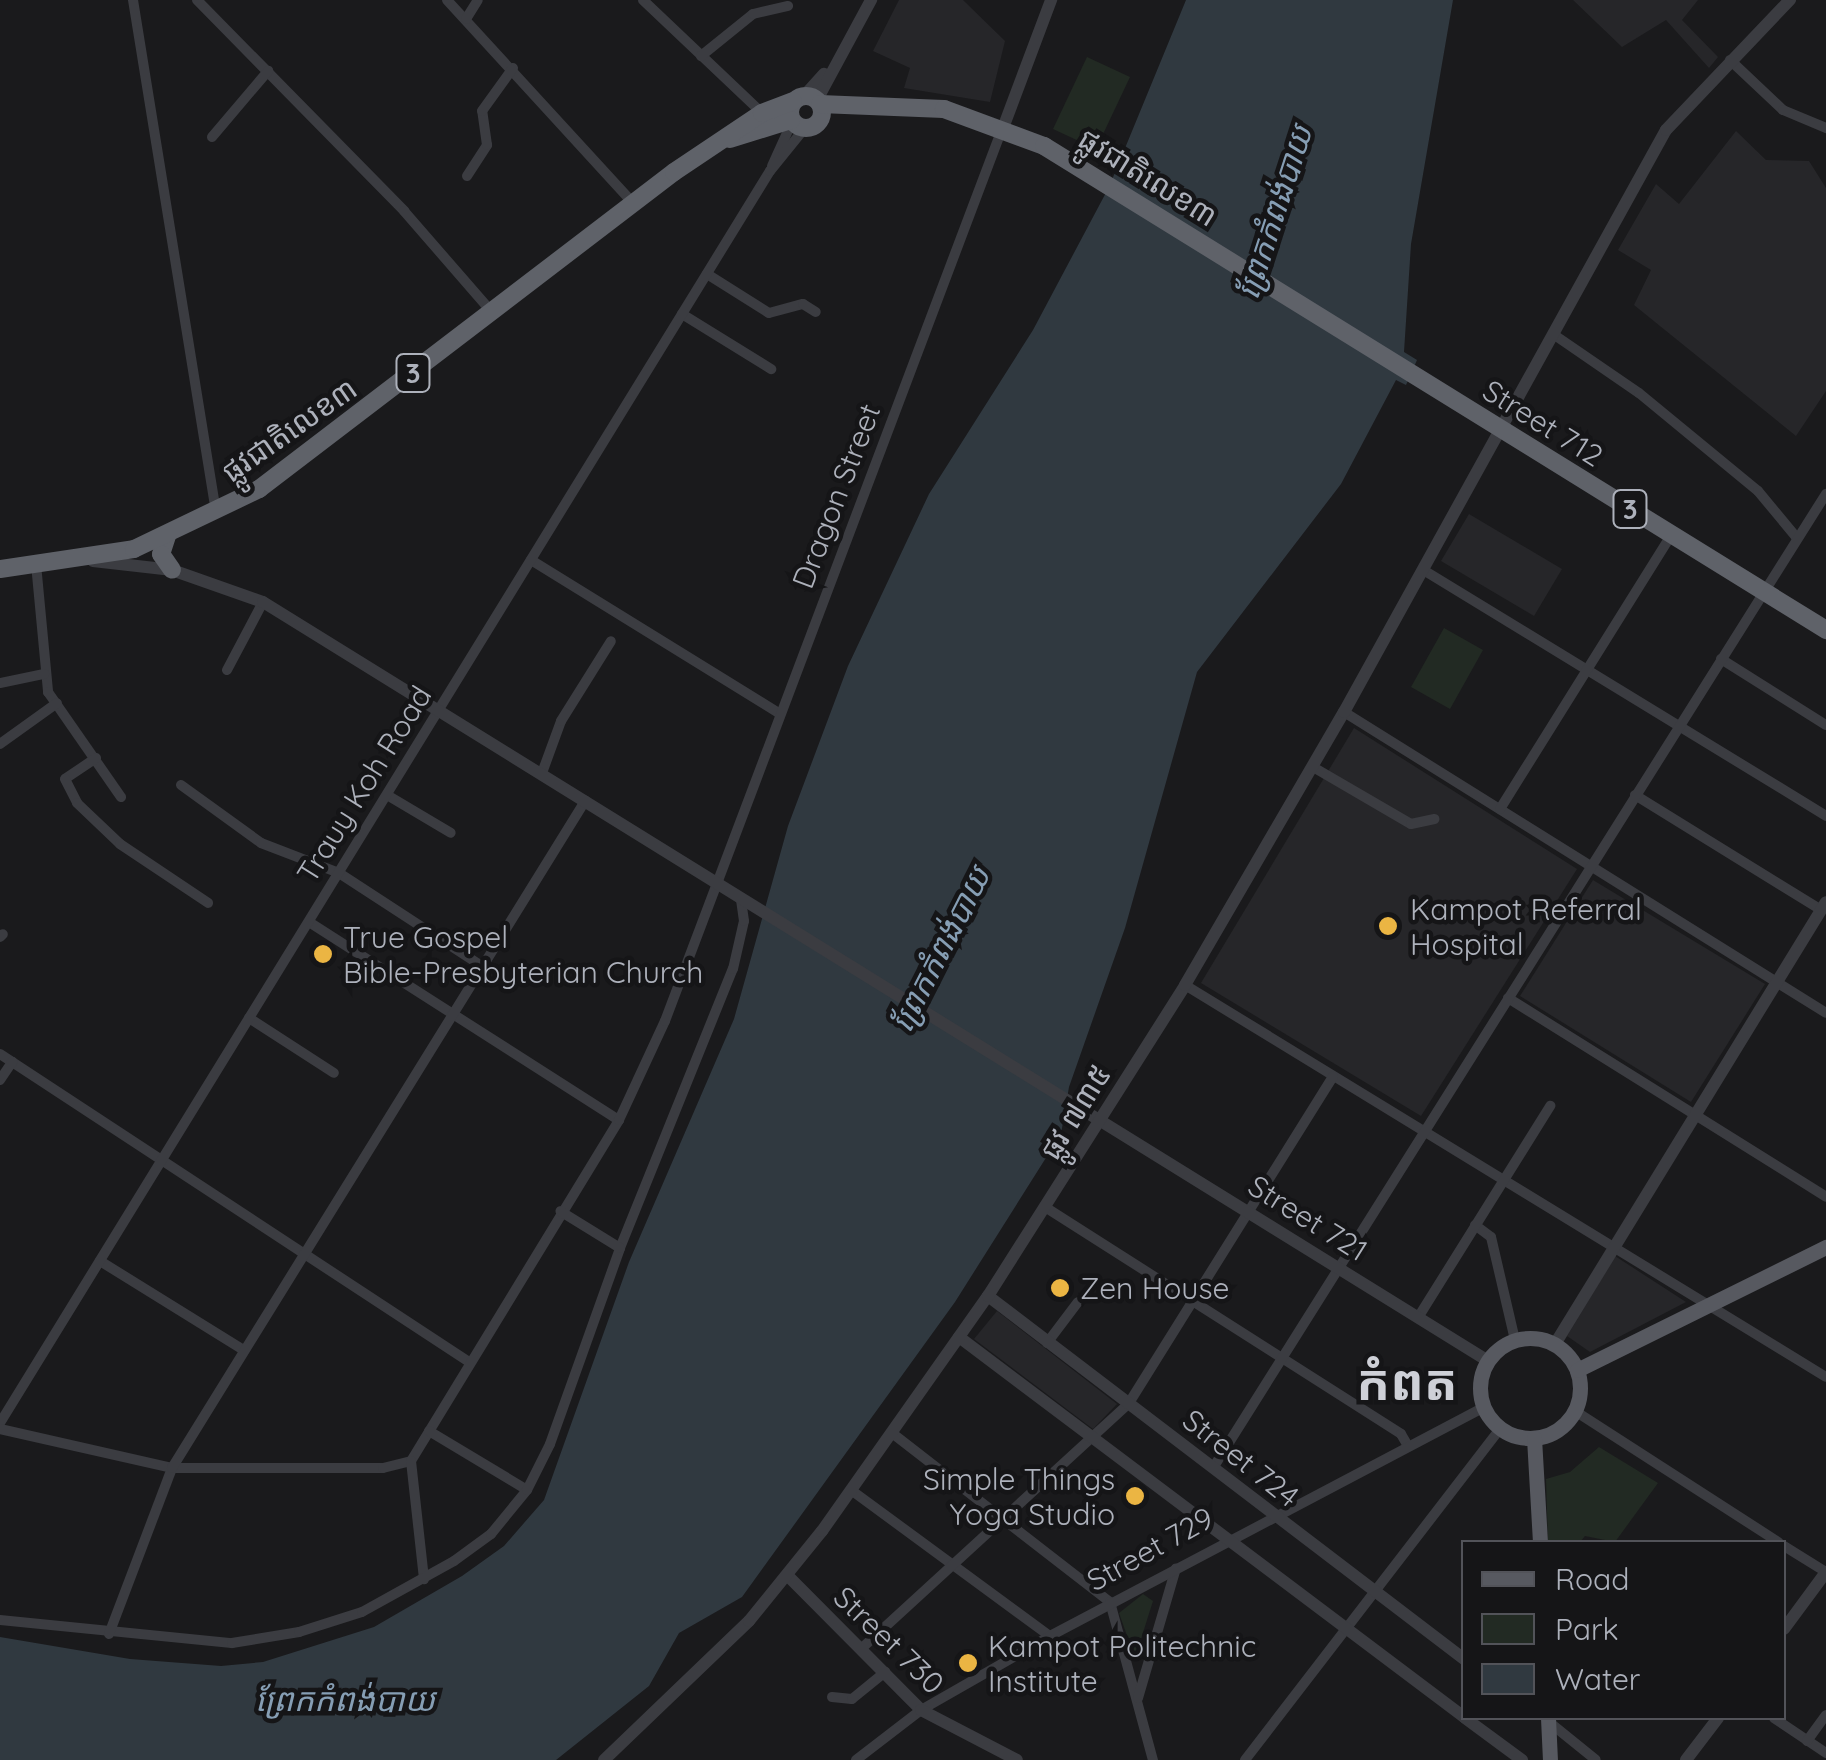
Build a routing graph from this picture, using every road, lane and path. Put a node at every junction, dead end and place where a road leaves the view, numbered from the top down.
1 (133, 0) edge
2 (197, 0) edge
3 (447, 0) edge
4 (478, 0) edge
5 (643, 0) edge
6 (871, 0) edge
7 (1052, 0) edge
8 (1790, 0) edge
9 (788, 6) dead end
10 (466, 20) junction
11 (700, 56) junction
12 (1730, 60) junction
13 (513, 68) junction
14 (268, 71) junction
15 (805, 111) junction
16 (762, 112) junction
17 (1003, 128) junction
18 (1826, 128) edge
19 (212, 136) dead end
20 (715, 144) junction
21 (467, 176) dead end
22 (633, 203) junction
23 (707, 274) junction
24 (491, 311) junction
25 (816, 312) dead end
26 (682, 314) junction
27 (1553, 334) junction
28 (771, 369) dead end
29 (1434, 388) joint
30 (1502, 428) junction
31 (1825, 497) edge
32 (216, 513) junction
33 (1671, 535) junction
34 (167, 536) junction
35 (1796, 538) junction
36 (88, 560) junction
37 (531, 560) junction
38 (36, 564) junction
39 (0, 569) edge
40 (172, 570) junction
41 (1425, 571) junction
42 (1762, 590) junction
43 (263, 602) junction
44 (1826, 630) edge
45 (611, 642) dead end
46 (1721, 659) junction
47 (1589, 669) junction
48 (228, 670) dead end
49 (44, 674) junction
50 (0, 683) edge
51 (56, 703) junction
52 (439, 709) junction
53 (1344, 712) junction
54 (780, 714) junction
55 (1680, 723) junction
56 (1826, 725) edge
57 (0, 744) edge
58 (96, 758) junction
59 (1312, 767) junction
60 (542, 774) junction
61 (180, 785) dead end
62 (387, 794) junction
63 (1635, 795) junction
64 (121, 797) dead end
65 (585, 800) junction
66 (1500, 809) junction
67 (1826, 816) edge
68 (1434, 818) dead end
69 (450, 833) dead end
70 (1591, 866) junction
71 (339, 873) junction
72 (716, 883) junction
73 (744, 901) junction
74 (208, 903) dead end
75 (1823, 906) edge
76 (308, 922) junction
77 (483, 967) junction
78 (1777, 982) junction
79 (1185, 985) junction
80 (1508, 998) junction
81 (1826, 1013) edge
82 (452, 1015) junction
83 (249, 1018) junction
84 (0, 1054) edge
85 (12, 1062) junction
86 (334, 1073) dead end
87 (1332, 1077) junction
88 (0, 1080) edge
89 (1550, 1106) dead end
90 (1694, 1114) junction
91 (1101, 1119) junction
92 (620, 1120) junction
93 (1422, 1132) junction
94 (160, 1164) junction
95 (1503, 1182) junction
96 (1826, 1196) edge
97 (1045, 1206) junction
98 (560, 1211) junction
99 (1250, 1212) junction
100 (1475, 1225) junction
101 (1826, 1246) edge
102 (1612, 1247) junction
103 (620, 1248) junction
104 (300, 1254) junction
105 (100, 1262) junction
106 (1340, 1266) junction
107 (988, 1296) junction
108 (1078, 1302) dead end
109 (1194, 1304) junction
110 (1708, 1305) junction
111 (1419, 1316) junction
112 (959, 1337) junction
113 (1515, 1340) junction
114 (1048, 1343) junction
115 (1555, 1344) junction
116 (242, 1349) junction
117 (1282, 1359) junction
118 (1488, 1361) junction
119 (468, 1362) junction
120 (1577, 1370) junction
121 (1826, 1377) edge
122 (1128, 1403) junction
123 (1484, 1407) junction
124 (1575, 1411) junction
125 (0, 1426) edge
126 (1500, 1429) junction
127 (428, 1431) junction
128 (892, 1432) junction
129 (1092, 1437) junction
130 (1534, 1438) junction
131 (1408, 1446) junction
132 (411, 1461) junction
133 (172, 1468) junction
134 (1213, 1468) junction
135 (527, 1490) junction
136 (851, 1490) junction
137 (1271, 1514) junction
138 (1004, 1517) junction
139 (1227, 1539) junction
140 (1540, 1540) edge
141 (1775, 1540) edge
142 (1786, 1547) edge
143 (953, 1563) junction
144 (1176, 1568) junction
145 (1826, 1572) edge
146 (786, 1575) junction
147 (424, 1578) junction
148 (1371, 1591) junction
149 (1110, 1602) junction
150 (0, 1620) edge
151 (1786, 1626) edge
152 (1344, 1627) junction
153 (109, 1634) junction
154 (1050, 1636) junction
155 (862, 1648) junction
156 (1461, 1657) edge
157 (885, 1672) junction
158 (832, 1698) dead end
159 (1138, 1699) junction
160 (921, 1710) junction
161 (1461, 1715) edge
162 (1826, 1715) edge
163 (1468, 1720) edge
164 (1546, 1720) edge
165 (1547, 1720) edge
166 (1716, 1720) edge
167 (1777, 1720) edge
168 (1807, 1740) junction
169 (1826, 1754) edge
170 (604, 1760) edge
171 (856, 1760) edge
172 (1016, 1760) edge
173 (1153, 1760) edge
174 (1245, 1760) edge
175 (1522, 1760) edge
176 (1550, 1760) edge
177 (1596, 1760) edge
178 (1686, 1760) edge

1 - 32 street
2 - 14 street
3 - 10 street
4 - 10 street
5 - 11 street
6 - 15 street
7 - 17 street
8 - 12 street, ផ្លូវ ៧៣៥
9 - 11 street
10 - 13 street
11 - 16 street
12 - 18 street
12 - 27 street, ផ្លូវ ៧៣៥
13 - 21 street
13 - 22 street
14 - 19 street
14 - 24 street
15 - 16 highway, ផ្លូវជាតិលេខ៣ / 3
15 - 17 highway, ផ្លូវជាតិលេខ៣ / 3
15 - 20 highway, ផ្លូវជាតិលេខ៣ / 3
15 - 23 street, Trauy Koh Road
16 - 20 highway, ផ្លូវជាតិលេខ៣ / 3
17 - 29 highway, ផ្លូវជាតិលេខ៣ / 3
17 - 54 street, Dragon Street
20 - 22 highway, ផ្លូវជាតិលេខ៣ / 3
22 - 24 highway, ផ្លូវជាតិលេខ៣ / 3
23 - 25 street
23 - 26 street, Trauy Koh Road
24 - 32 highway, ផ្លូវជាតិលេខ៣ / 3
26 - 28 street
26 - 37 street, Trauy Koh Road
27 - 30 street, ផ្លូវ ៧៣៥
27 - 35 street
29 - 30 highway, Street 712 / 3
30 - 33 highway, Street 712 / 3
30 - 41 street, ផ្លូវ ៧៣៥
31 - 35 street
32 - 34 highway, ផ្លូវជាតិលេខ៣ / 3
33 - 42 highway, Street 712 / 3
33 - 47 street
34 - 36 highway, ផ្លូវជាតិលេខ៣ / 3
34 - 40 highway
35 - 42 street
36 - 38 highway, ផ្លូវជាតិលេខ៣ / 3
36 - 40 street, Street 721
37 - 52 street, Trauy Koh Road
37 - 54 street
38 - 39 highway, ផ្លូវជាតិលេខ៣ / 3
38 - 49 street
40 - 43 street, Street 721
41 - 47 street
41 - 53 street, ផ្លូវ ៧៣៥
42 - 44 highway, Street 712 / 3
42 - 46 street
43 - 48 street
43 - 52 street, Street 721
45 - 60 street
46 - 55 street
46 - 56 street
47 - 55 street
47 - 66 street
49 - 50 street
49 - 51 street
51 - 57 street
51 - 58 street
52 - 60 street, Street 721
52 - 62 street, Trauy Koh Road
53 - 59 street, ផ្លូវ ៧៣៥
53 - 66 street
54 - 72 street, Dragon Street
55 - 63 street
55 - 67 street
58 - 64 street
58 - 74 street
59 - 68 street
59 - 79 street, ផ្លូវ ៧៣៥
60 - 65 street, Street 721
61 - 71 street
62 - 69 street
62 - 71 street, Trauy Koh Road
63 - 70 street
63 - 75 street
65 - 72 street, Street 721
65 - 77 street
66 - 70 street
70 - 78 street
70 - 80 street
71 - 76 street, Trauy Koh Road
71 - 77 street
72 - 73 street, Street 721
72 - 92 street, Dragon Street
73 - 91 street, Street 721
73 - 103 street
75 - 78 street
76 - 82 street
76 - 83 street, Trauy Koh Road
77 - 82 street
78 - 81 street
78 - 90 street
79 - 87 street
79 - 91 street, ផ្លូវ ៧៣៥
80 - 90 street
80 - 93 street
82 - 92 street
82 - 104 street
83 - 86 street
83 - 94 street, Trauy Koh Road
84 - 85 street
85 - 88 street
85 - 94 street
87 - 93 street
87 - 99 street
89 - 95 street
90 - 96 street
90 - 102 street
91 - 97 street, ផ្លូវ ៧៣៥
91 - 99 street, Street 721
92 - 98 street, Dragon Street
93 - 95 street
93 - 106 street
94 - 104 street
94 - 105 street, Trauy Koh Road
95 - 100 street
95 - 102 street
97 - 107 street, ផ្លូវ ៧៣៥
97 - 109 street
98 - 103 street
98 - 119 street, Dragon Street
99 - 106 street, Street 721
99 - 109 street
100 - 111 street
100 - 113 street
101 - 110 main road
102 - 110 street
102 - 115 street
103 - 135 street
104 - 116 street
104 - 119 street
105 - 116 street
105 - 125 street, Trauy Koh Road
106 - 111 street, Street 721
106 - 117 street
107 - 112 street, ផ្លូវ ៧៣៥
107 - 114 street, Street 724
108 - 114 street
109 - 117 street
109 - 122 street
110 - 120 main road
110 - 121 street
111 - 118 street, Street 721
112 - 128 street, ផ្លូវ ៧៣៥
112 - 129 street
113 - 115 main road
113 - 118 main road
114 - 122 street, Street 724
115 - 120 main road
116 - 133 street
117 - 131 street
117 - 134 street
118 - 123 main road
119 - 127 street, Dragon Street
120 - 124 main road
122 - 129 street
122 - 134 street, Street 724
123 - 126 main road
123 - 131 street, Street 729
124 - 130 main road
124 - 141 street
125 - 133 street
126 - 130 main road
126 - 148 street
127 - 132 street, Dragon Street
127 - 135 street
128 - 136 street, ផ្លូវ ៧៣៥
128 - 138 street
129 - 138 street
129 - 139 street
130 - 140 main road
131 - 137 street, Street 729
132 - 133 street
132 - 147 street
133 - 153 street
134 - 137 street, Street 724
135 - 147 street
136 - 143 street
136 - 146 street, ផ្លូវ ៧៣៥
137 - 139 street, Street 729
137 - 148 street, Street 724
138 - 143 street
138 - 149 street
139 - 144 street, Street 729
139 - 152 street
142 - 145 street
143 - 154 street
143 - 155 street
144 - 149 street, Street 729
144 - 159 street
145 - 151 street
146 - 155 street, Street 730
146 - 170 street, ផ្លូវ ៧៣៥
147 - 153 street
148 - 152 street
148 - 156 street, Street 724
149 - 154 street, Street 729
149 - 159 street
150 - 153 street
152 - 161 street
152 - 174 street
154 - 160 street, Street 729
155 - 157 street, Street 730
157 - 158 street
157 - 160 street, Street 730
159 - 173 street
160 - 171 street, Street 729
160 - 172 street, Street 730
162 - 168 street
163 - 175 street
164 - 176 main road
165 - 177 street
166 - 178 street
167 - 168 street
168 - 169 street

